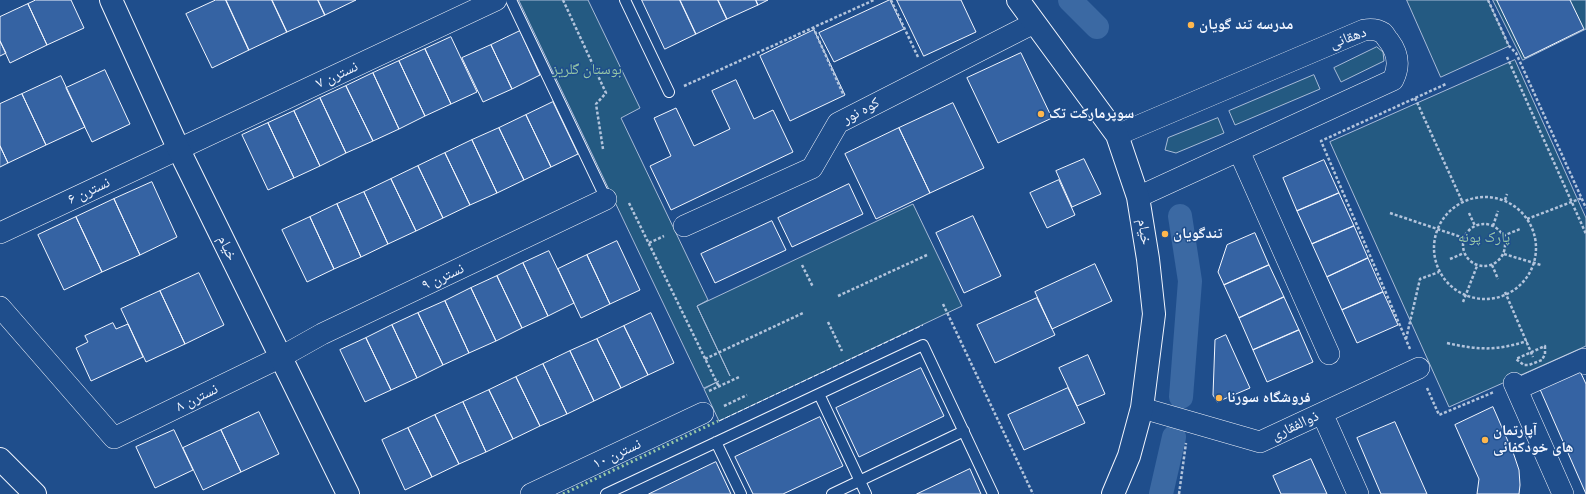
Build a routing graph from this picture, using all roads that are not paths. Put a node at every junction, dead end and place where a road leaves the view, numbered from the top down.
1 (111, 0) edge
2 (496, 0) edge
3 (511, 0) edge
4 (625, 0) edge
5 (1018, 0) edge
6 (1034, 23) junction
7 (669, 92) road end
8 (1117, 135) junction
9 (179, 150) junction
10 (1239, 151) junction
11 (1138, 197) junction
12 (616, 198) joint
13 (684, 226) dead end
14 (0, 233) edge
15 (0, 307) edge
16 (1329, 354) dead end
17 (281, 357) junction
18 (1586, 364) edge
19 (1419, 368) road end
20 (819, 394) junction
21 (1142, 408) junction
22 (710, 411) road end
23 (1322, 413) junction
24 (964, 432) junction
25 (716, 442) junction
26 (0, 459) edge
27 (860, 481) junction
28 (612, 493) edge
29 (35, 494) edge
30 (348, 494) edge
31 (531, 494) edge
32 (741, 494) edge
33 (832, 494) edge
34 (866, 494) edge
35 (993, 494) edge
36 (1113, 494) edge
37 (1358, 494) edge
38 (1563, 494) edge

1 - 9 main road, خیام
2 - 9 street, نسترن ۷
3 - 12 lane
4 - 7 lane
5 - 6 main road, خیام
6 - 8 main road, خیام
6 - 13 street, کوه نور
8 - 10 street, دهقانی
8 - 11 main road, خیام
9 - 14 street, نسترن ۶
9 - 17 main road, خیام
10 - 11 street, دهقانی
10 - 16 street
11 - 21 main road, خیام
12 - 17 street, نسترن ۹
15 - 17 street, نسترن ۸
17 - 30 main road, خیام
18 - 38 street
19 - 23 street, ذوالفقاری
20 - 24 lane
20 - 25 lane
20 - 27 lane
21 - 23 street, ذوالفقاری
21 - 36 main road, خیام
22 - 31 street, نسترن ۱۰
23 - 37 street
24 - 27 lane
24 - 35 lane
25 - 28 lane
25 - 32 lane
26 - 29 main road
27 - 33 lane
27 - 34 lane

